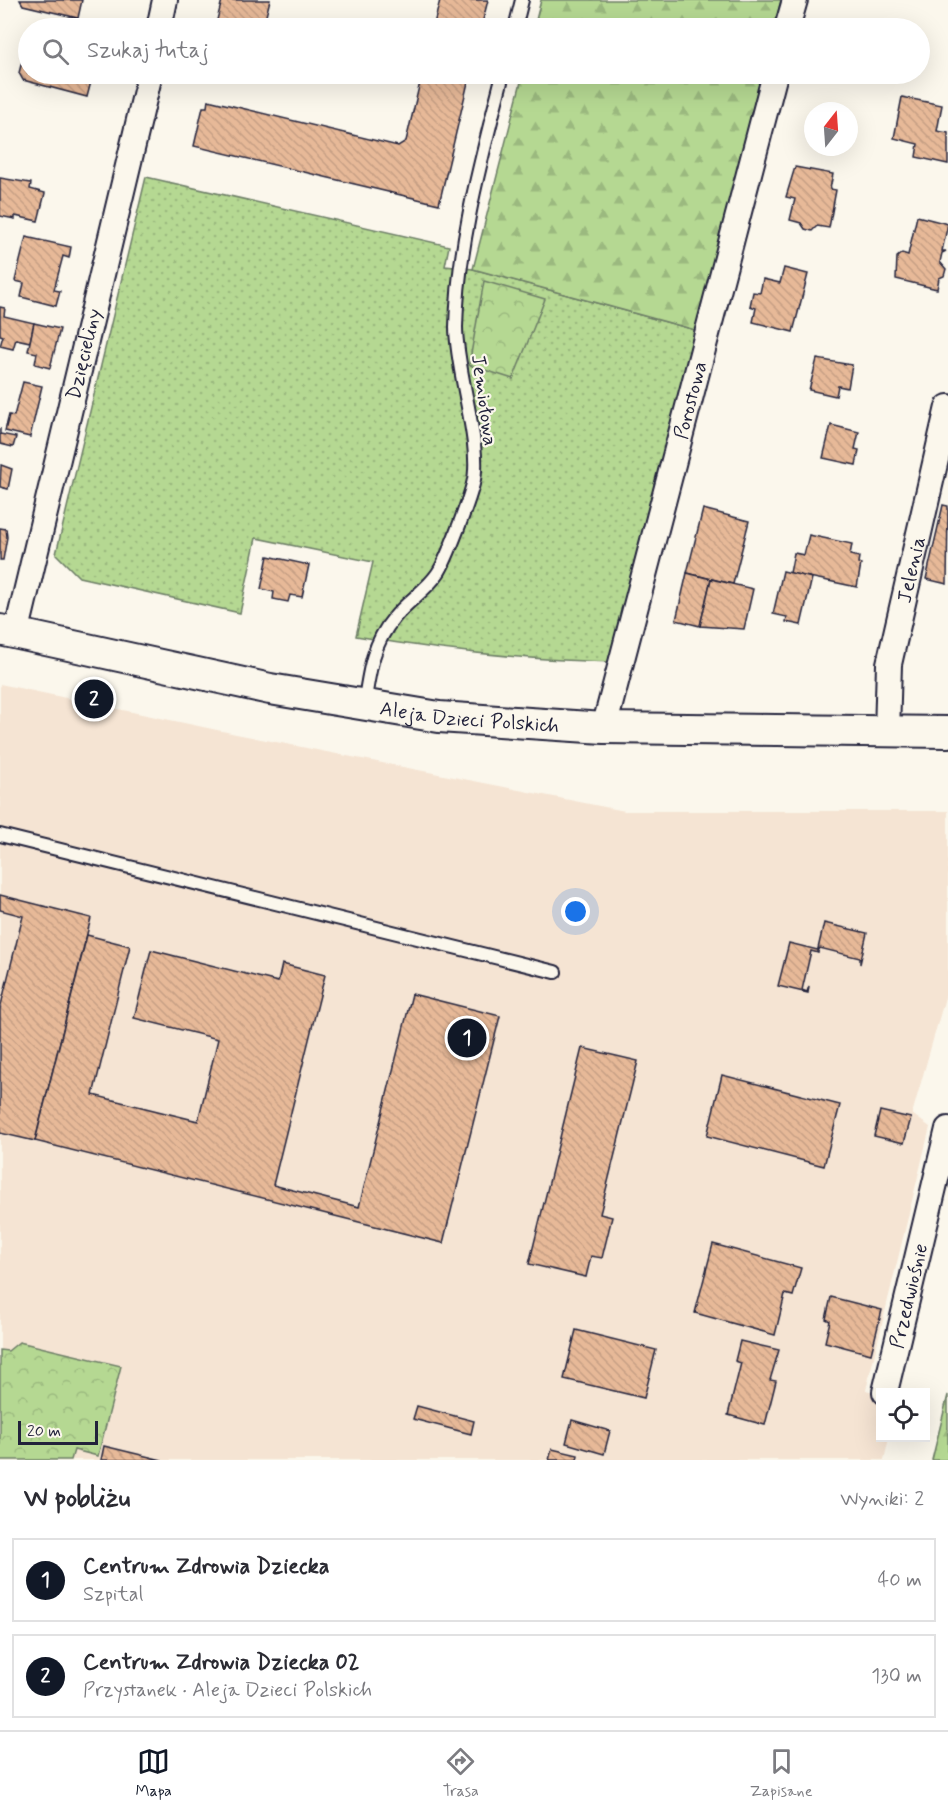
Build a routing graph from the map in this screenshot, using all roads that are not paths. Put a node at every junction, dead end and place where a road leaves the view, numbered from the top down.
1 (165, 0) edge
2 (522, 0) edge
3 (795, 0) edge
4 (161, 18) edge
5 (518, 18) edge
6 (790, 18) edge
7 (147, 84) edge
8 (501, 84) edge
9 (772, 84) edge
10 (948, 407) edge
11 (8, 632) edge
12 (364, 706) junction
13 (604, 728) junction
14 (948, 732) edge
15 (887, 733) junction
16 (0, 835) edge
17 (555, 972) dead end
18 (948, 1129) edge
19 (886, 1388) edge

1 - 4 street
2 - 5 lane
3 - 6 street
7 - 11 street, Dzięcieliny
8 - 12 lane, Jemiołowa
9 - 13 street, Porostowa
10 - 15 street, Jelenia
11 - 12 street, Aleja Dzieci Polskich
12 - 13 street, Aleja Dzieci Polskich
13 - 15 street, Aleja Dzieci Polskich
14 - 15 street, Aleja Dzieci Polskich
16 - 17 lane
18 - 19 street, Przedwiośnie

